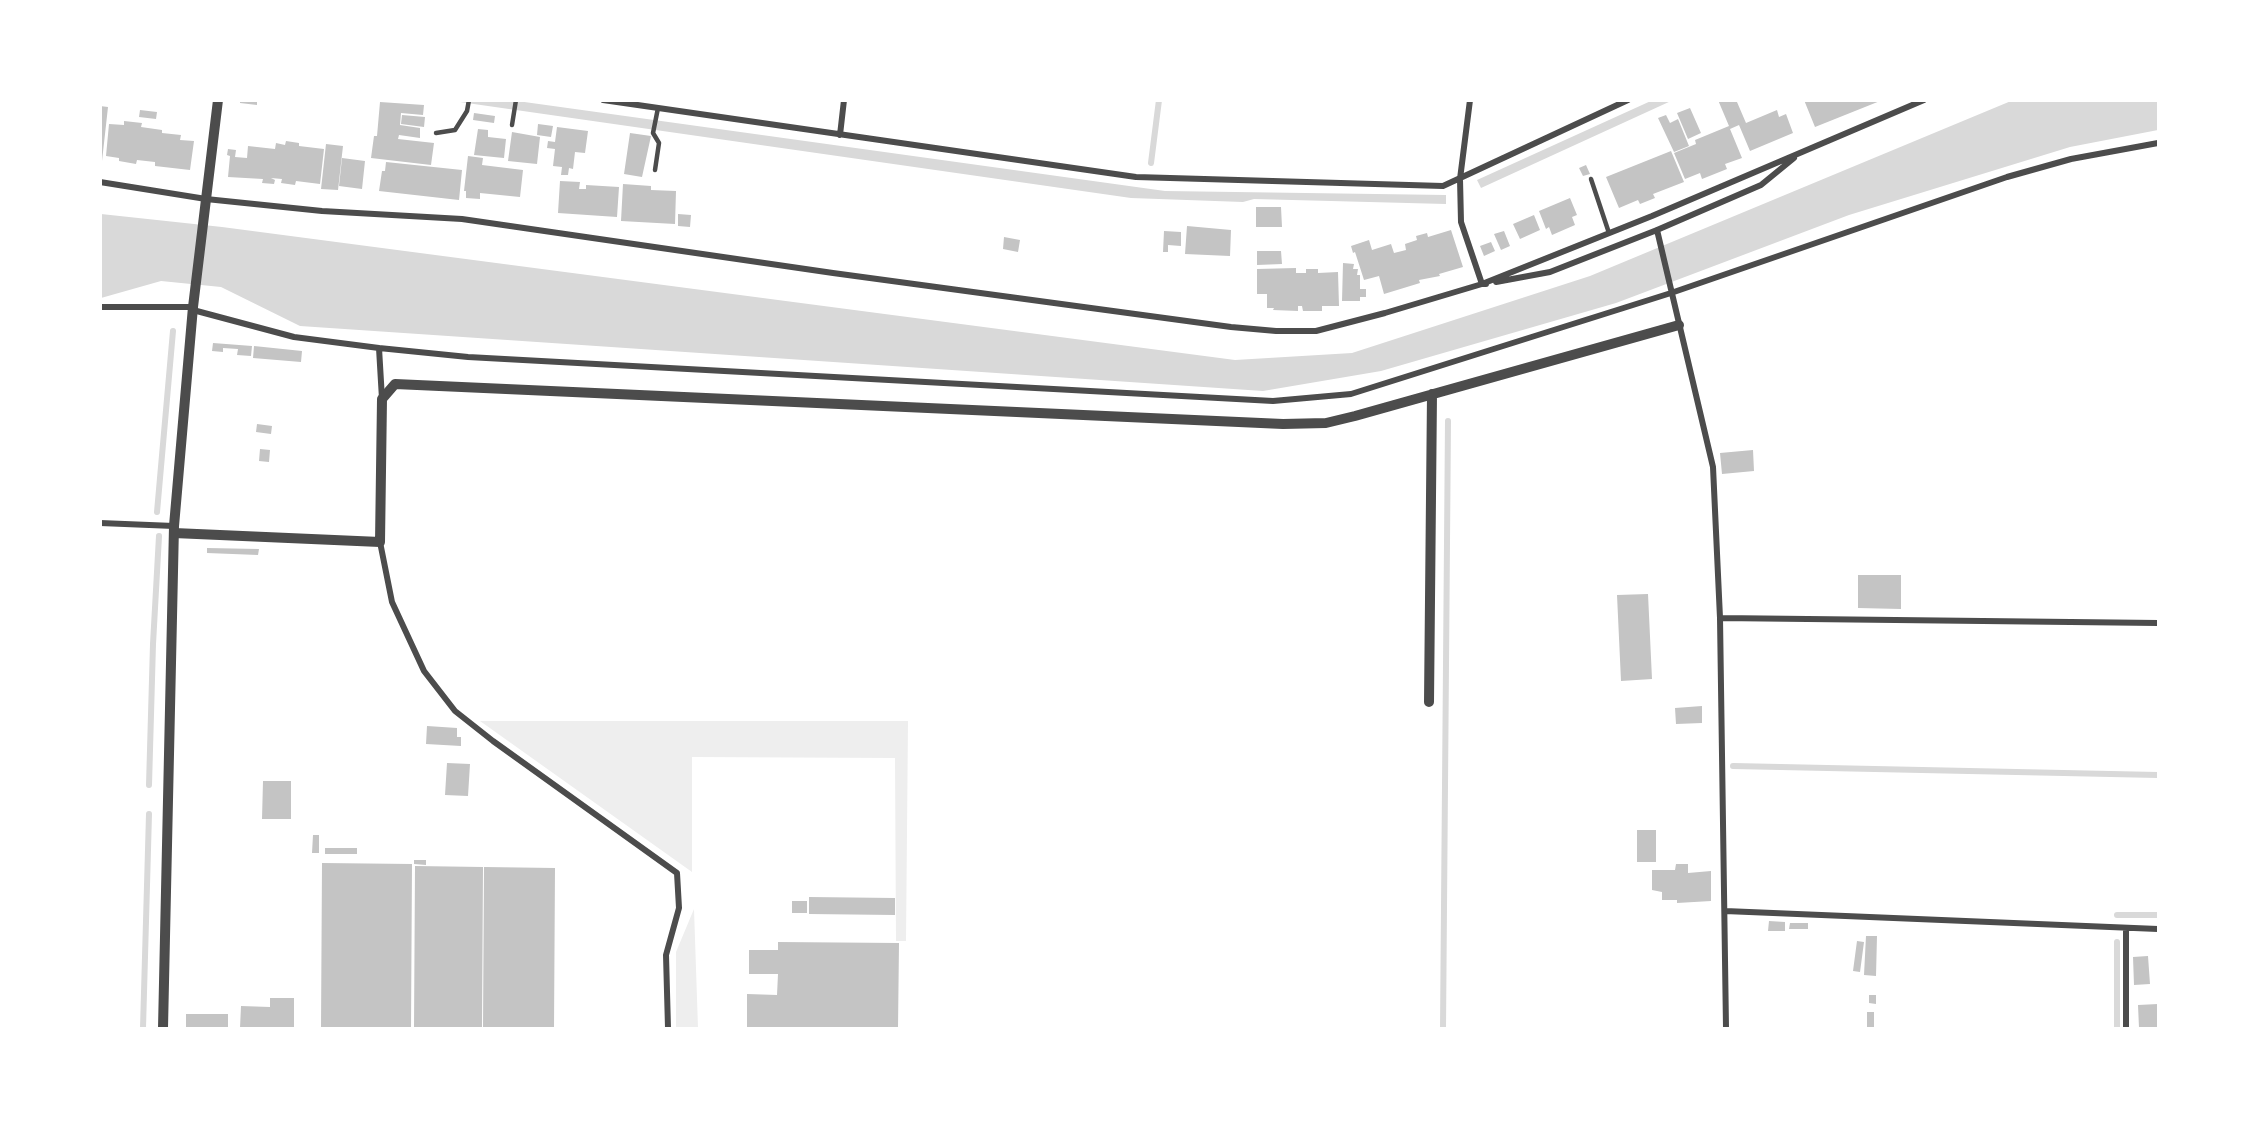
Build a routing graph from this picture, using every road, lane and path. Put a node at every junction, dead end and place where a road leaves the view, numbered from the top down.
1 (218, 100) edge
2 (516, 100) edge
3 (603, 100) edge
4 (844, 100) edge
5 (1470, 100) edge
6 (1628, 100) edge
7 (1924, 100) edge
8 (469, 103) edge
9 (657, 112) junction
10 (512, 125) dead end
11 (436, 133) dead end
12 (840, 135) junction
13 (2158, 142) edge
14 (1801, 153) junction
15 (655, 170) dead end
16 (1460, 179) junction
17 (1591, 179) dead end
18 (100, 182) edge
19 (206, 199) junction
20 (1657, 230) junction
21 (1609, 233) junction
22 (1482, 284) junction
23 (1671, 293) junction
24 (100, 307) edge
25 (193, 309) junction
26 (1678, 325) junction
27 (379, 348) junction
28 (1432, 394) junction
29 (382, 399) junction
30 (100, 523) edge
31 (174, 530) junction
32 (380, 542) junction
33 (1720, 618) junction
34 (2158, 623) edge
35 (1429, 702) dead end
36 (1725, 911) junction
37 (2126, 928) junction
38 (2158, 928) edge
39 (164, 1029) edge
40 (668, 1029) edge
41 (1726, 1029) edge
42 (2126, 1029) edge

1 - 19 street
2 - 10 lane
3 - 9 street
4 - 12 street
5 - 16 street
6 - 16 street
7 - 14 street
8 - 11 lane
9 - 12 street
9 - 15 lane
12 - 16 street
13 - 23 street
14 - 20 street
14 - 21 street
16 - 22 street
17 - 21 lane
18 - 19 street
19 - 22 street
19 - 25 street
20 - 22 street
20 - 23 street
21 - 22 street
23 - 26 street
23 - 27 street
24 - 25 street
25 - 27 street
25 - 31 street
26 - 28 street
26 - 33 street
27 - 29 street
28 - 29 street
28 - 35 street
29 - 32 street
30 - 31 street
31 - 32 street
31 - 39 street
32 - 40 street
33 - 34 street
33 - 36 street
36 - 37 street
36 - 41 street
37 - 38 street
37 - 42 street

